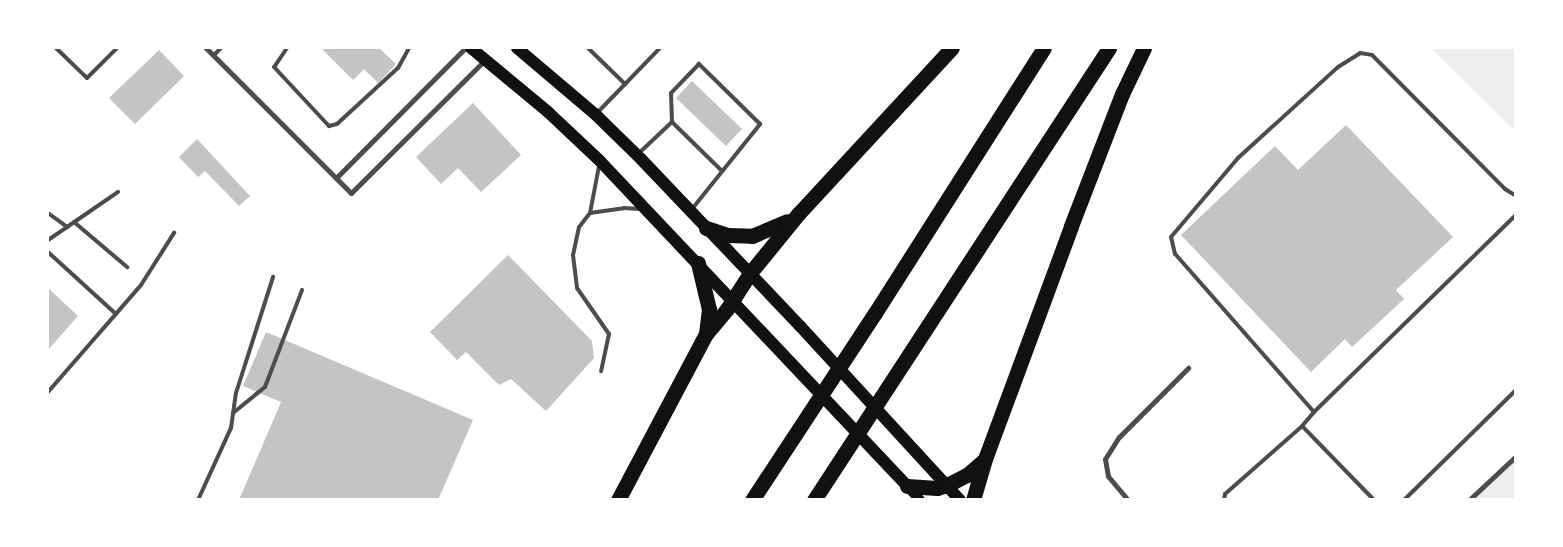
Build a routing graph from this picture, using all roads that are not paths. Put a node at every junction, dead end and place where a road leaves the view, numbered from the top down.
1 (56, 48) edge
2 (117, 48) edge
3 (206, 48) edge
4 (220, 48) edge
5 (287, 48) edge
6 (409, 48) edge
7 (465, 48) edge
8 (471, 48) edge
9 (519, 48) edge
10 (588, 48) edge
11 (660, 48) edge
12 (952, 48) edge
13 (1044, 48) edge
14 (1109, 48) edge
15 (1144, 48) edge
16 (214, 55) junction
17 (485, 60) junction
18 (625, 84) junction
19 (596, 115) junction
20 (672, 122) junction
21 (637, 155) junction
22 (600, 161) junction
23 (722, 171) junction
24 (336, 178) junction
25 (118, 192) dead end
26 (1516, 196) edge
27 (647, 210) junction
28 (690, 211) junction
29 (48, 213) edge
30 (590, 213) junction
31 (799, 213) junction
32 (1516, 215) edge
33 (74, 222) junction
34 (67, 227) junction
35 (706, 228) junction
36 (174, 233) dead end
37 (48, 240) edge
38 (48, 252) edge
39 (698, 263) junction
40 (127, 267) dead end
41 (750, 273) junction
42 (274, 277) dead end
43 (302, 290) dead end
44 (733, 300) junction
45 (116, 314) junction
46 (706, 334) junction
47 (1188, 368) dead end
48 (601, 371) dead end
49 (1516, 390) edge
50 (48, 392) edge
51 (1314, 412) junction
52 (233, 413) junction
53 (1302, 426) junction
54 (1516, 456) edge
55 (985, 459) junction
56 (947, 485) junction
57 (907, 486) junction
58 (198, 500) edge
59 (618, 500) edge
60 (752, 500) edge
61 (814, 500) edge
62 (920, 500) edge
63 (960, 500) edge
64 (973, 500) edge
65 (1128, 500) edge
66 (1224, 500) edge
67 (1374, 500) edge
68 (1404, 500) edge
69 (1469, 500) edge

1 - 2 lane
3 - 16 street
4 - 16 lane
5 - 6 lane
7 - 24 street
8 - 17 main road
9 - 19 main road
10 - 18 lane
11 - 18 lane
12 - 31 highway
13 - 60 highway
14 - 61 highway
15 - 55 highway
16 - 24 street
17 - 22 main road
17 - 24 street
18 - 19 lane
19 - 21 main road
20 - 21 lane
20 - 23 lane
20 - 23 lane
21 - 28 main road
22 - 27 main road
22 - 30 lane
23 - 28 lane
25 - 33 lane
26 - 51 lane
27 - 30 lane
27 - 39 main road
28 - 35 main road
29 - 34 lane
30 - 48 lane
31 - 35 highway
31 - 41 highway
32 - 51 lane
33 - 34 lane
33 - 40 lane
34 - 37 lane
35 - 41 main road
36 - 45 lane
38 - 45 lane
39 - 44 main road
39 - 46 highway
41 - 44 highway
41 - 56 main road
42 - 52 lane
43 - 52 lane
44 - 46 highway
44 - 57 main road
45 - 50 lane
46 - 59 highway
47 - 65 street
49 - 68 lane
51 - 53 lane
52 - 58 lane
53 - 66 lane
53 - 67 lane
54 - 69 street
55 - 56 highway
55 - 64 highway
56 - 57 highway
56 - 63 main road
57 - 62 main road

